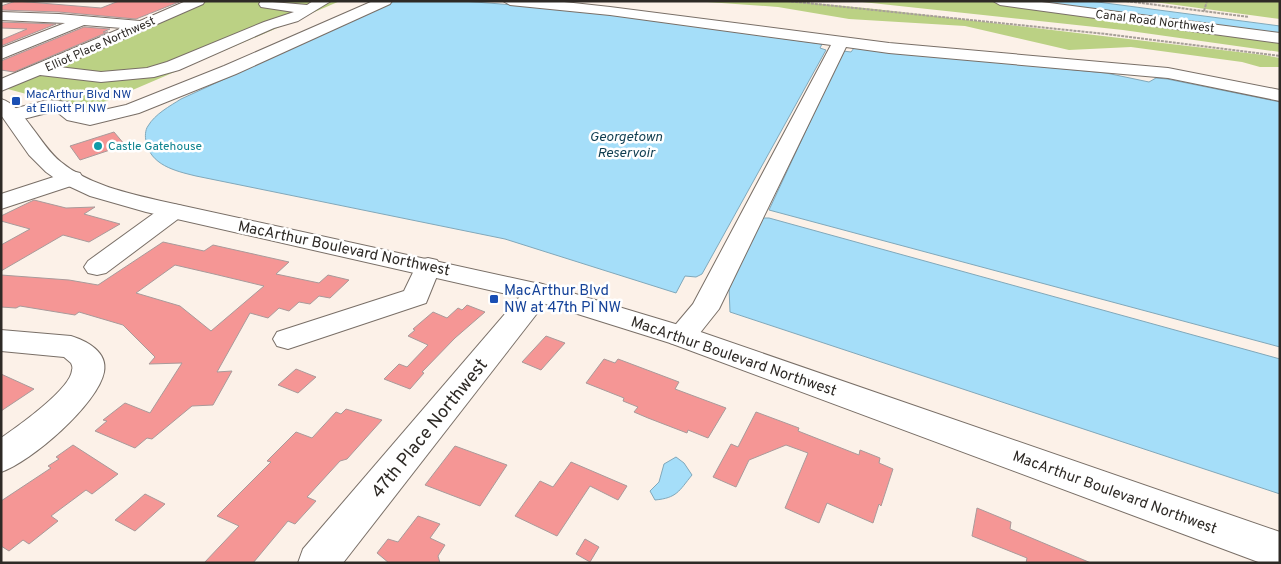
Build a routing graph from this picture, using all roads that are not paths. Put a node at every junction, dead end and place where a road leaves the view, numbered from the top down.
1 (198, 1) edge
2 (272, 1) edge
3 (385, 1) edge
4 (510, 1) edge
5 (1000, 1) edge
6 (316, 5) edge
7 (1, 16) edge
8 (84, 20) junction
9 (142, 26) junction
10 (1280, 38) edge
11 (841, 42) junction
12 (1, 54) edge
13 (39, 70) junction
14 (1, 86) edge
15 (1280, 96) edge
16 (7, 110) edge
17 (72, 178) junction
18 (1, 202) edge
19 (173, 211) junction
20 (428, 266) junction
21 (97, 267) dead end
22 (539, 292) junction
23 (681, 336) junction
24 (288, 339) dead end
25 (1, 340) edge
26 (1, 458) edge
27 (1280, 551) edge
28 (318, 563) edge

1 - 9 main road, Elliot Place Northwest
2 - 6 main road
3 - 16 main road
4 - 11 main road
5 - 10 main road, Canal Road Northwest
6 - 13 main road
7 - 8 main road
8 - 9 main road
8 - 12 main road
9 - 13 main road, Elliot Place Northwest
11 - 15 main road
11 - 23 main road
13 - 14 main road, Elliot Place Northwest
16 - 17 main road, MacArthur Boulevard Northwest
17 - 18 main road
17 - 19 main road, MacArthur Boulevard Northwest
19 - 20 main road, MacArthur Boulevard Northwest
19 - 21 main road
20 - 22 main road, MacArthur Boulevard Northwest
20 - 24 main road
22 - 23 main road, MacArthur Boulevard Northwest
22 - 28 main road, 47th Place Northwest
23 - 27 main road, MacArthur Boulevard Northwest
25 - 26 main road

